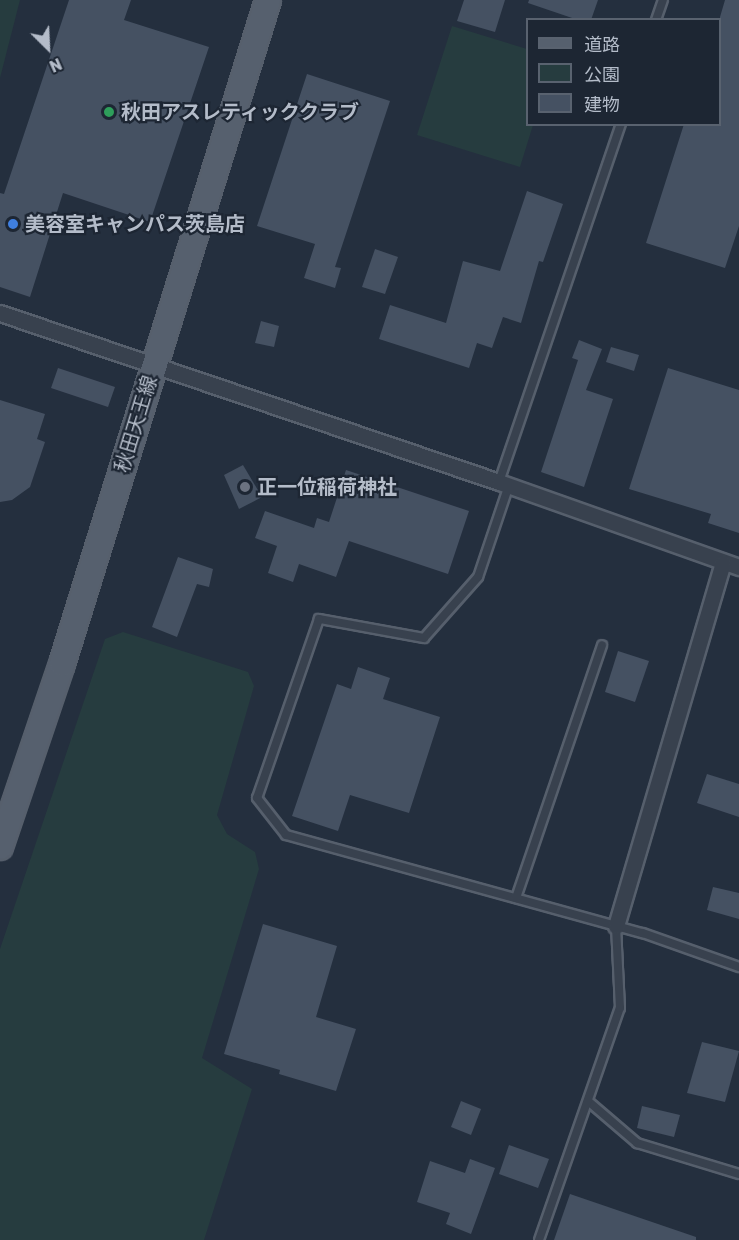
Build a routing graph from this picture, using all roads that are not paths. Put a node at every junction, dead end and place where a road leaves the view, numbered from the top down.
1 (268, 0) edge
2 (663, 0) edge
3 (657, 18) edge
4 (620, 126) edge
5 (0, 314) edge
6 (154, 365) junction
7 (504, 483) junction
8 (723, 562) junction
9 (739, 567) edge
10 (602, 645) dead end
11 (0, 844) edge
12 (516, 898) junction
13 (616, 926) junction
14 (739, 967) edge
15 (588, 1101) junction
16 (739, 1174) edge
17 (540, 1240) edge

1 - 6 main road, 秋田天王線
2 - 3 lane
4 - 7 lane
5 - 6 street
6 - 7 street
6 - 11 main road, 秋田天王線
7 - 8 street
7 - 12 lane
8 - 9 street
8 - 13 street
10 - 12 lane
12 - 13 lane
13 - 14 lane
13 - 15 lane
15 - 16 lane
15 - 17 lane

